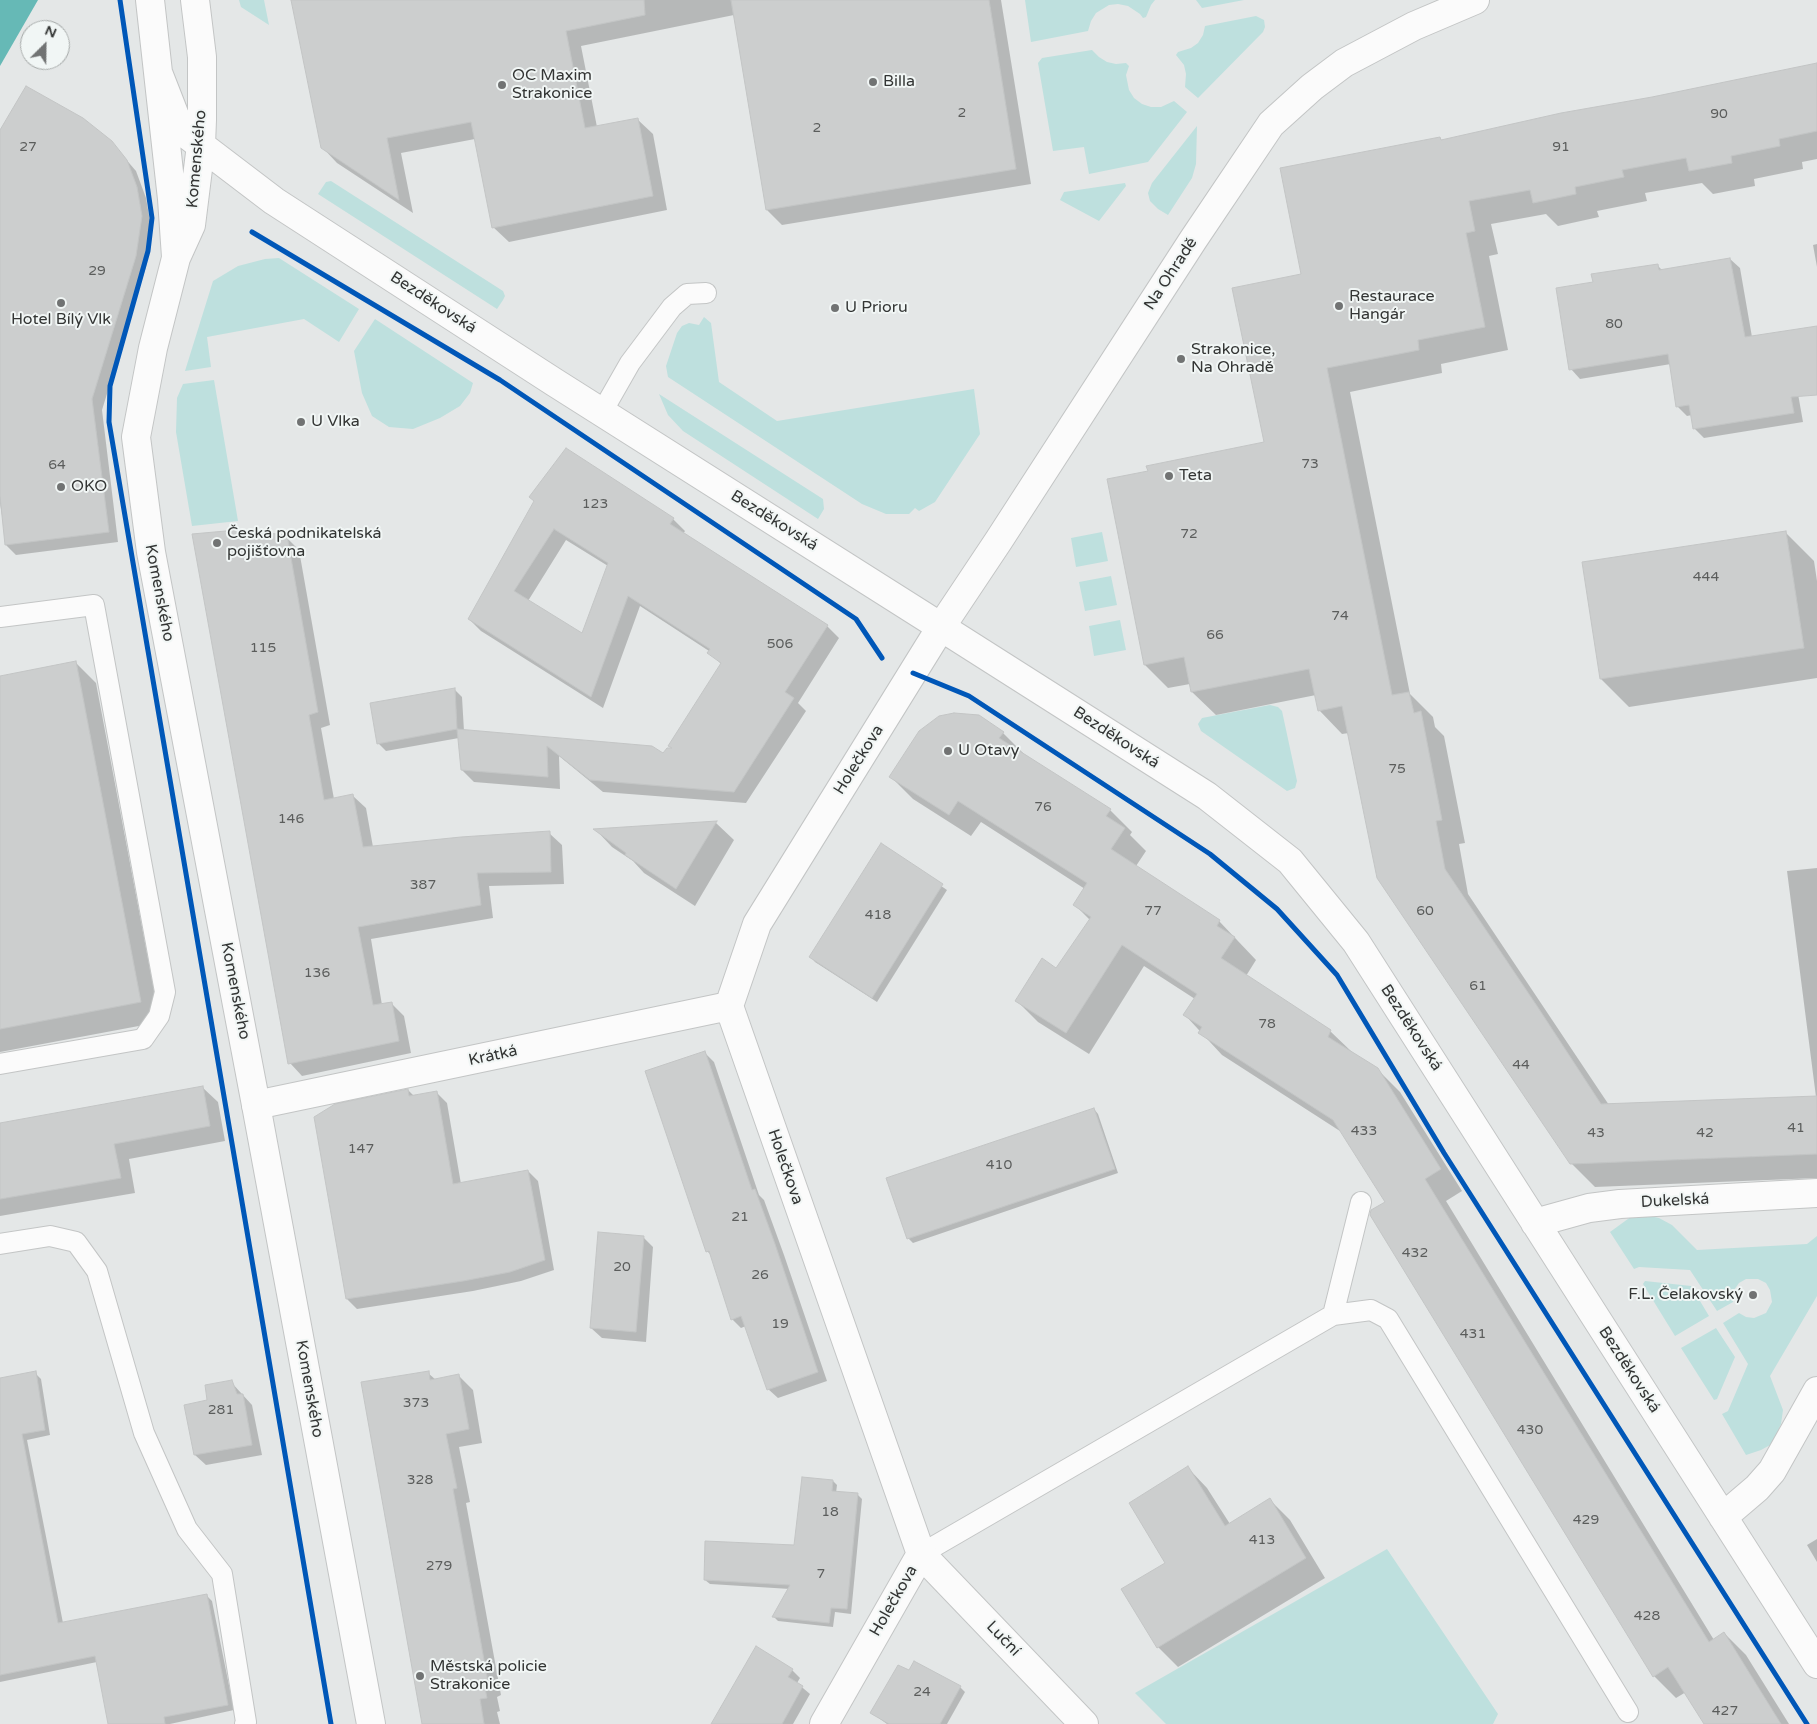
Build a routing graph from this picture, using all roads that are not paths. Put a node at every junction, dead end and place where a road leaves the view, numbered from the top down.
1 (150, 0) edge
2 (195, 0) edge
3 (1475, 0) edge
4 (159, 75) junction
5 (201, 145) junction
6 (176, 258) junction
7 (706, 292) dead end
8 (602, 412) junction
9 (0, 618) edge
10 (941, 627) junction
11 (729, 1006) junction
12 (0, 1064) edge
13 (256, 1106) junction
14 (1817, 1193) edge
15 (1361, 1202) dead end
16 (1535, 1223) junction
17 (0, 1244) edge
18 (1333, 1316) junction
19 (1817, 1391) edge
20 (1723, 1517) junction
21 (921, 1554) junction
22 (1817, 1664) edge
23 (1628, 1712) dead end
24 (245, 1724) edge
25 (371, 1724) edge
26 (824, 1724) edge
27 (1084, 1724) edge

1 - 4 street
2 - 5 street, Komenského
3 - 10 street, Na Ohradě
4 - 5 street, Bezděkovská
4 - 6 street, Komenského
5 - 6 street, Komenského
5 - 8 street, Bezděkovská
6 - 13 street, Komenského
7 - 8 lane
8 - 10 street, Bezděkovská
9 - 12 lane
10 - 11 street, Holečkova
10 - 16 street, Bezděkovská
11 - 13 street, Krátká
11 - 21 street, Holečkova
13 - 25 street, Komenského
14 - 16 street, Dukelská
15 - 18 lane
16 - 20 street, Bezděkovská
17 - 24 lane
18 - 21 lane
18 - 23 lane
19 - 20 street
20 - 22 street, Bezděkovská
21 - 26 street, Holečkova
21 - 27 street, Luční

